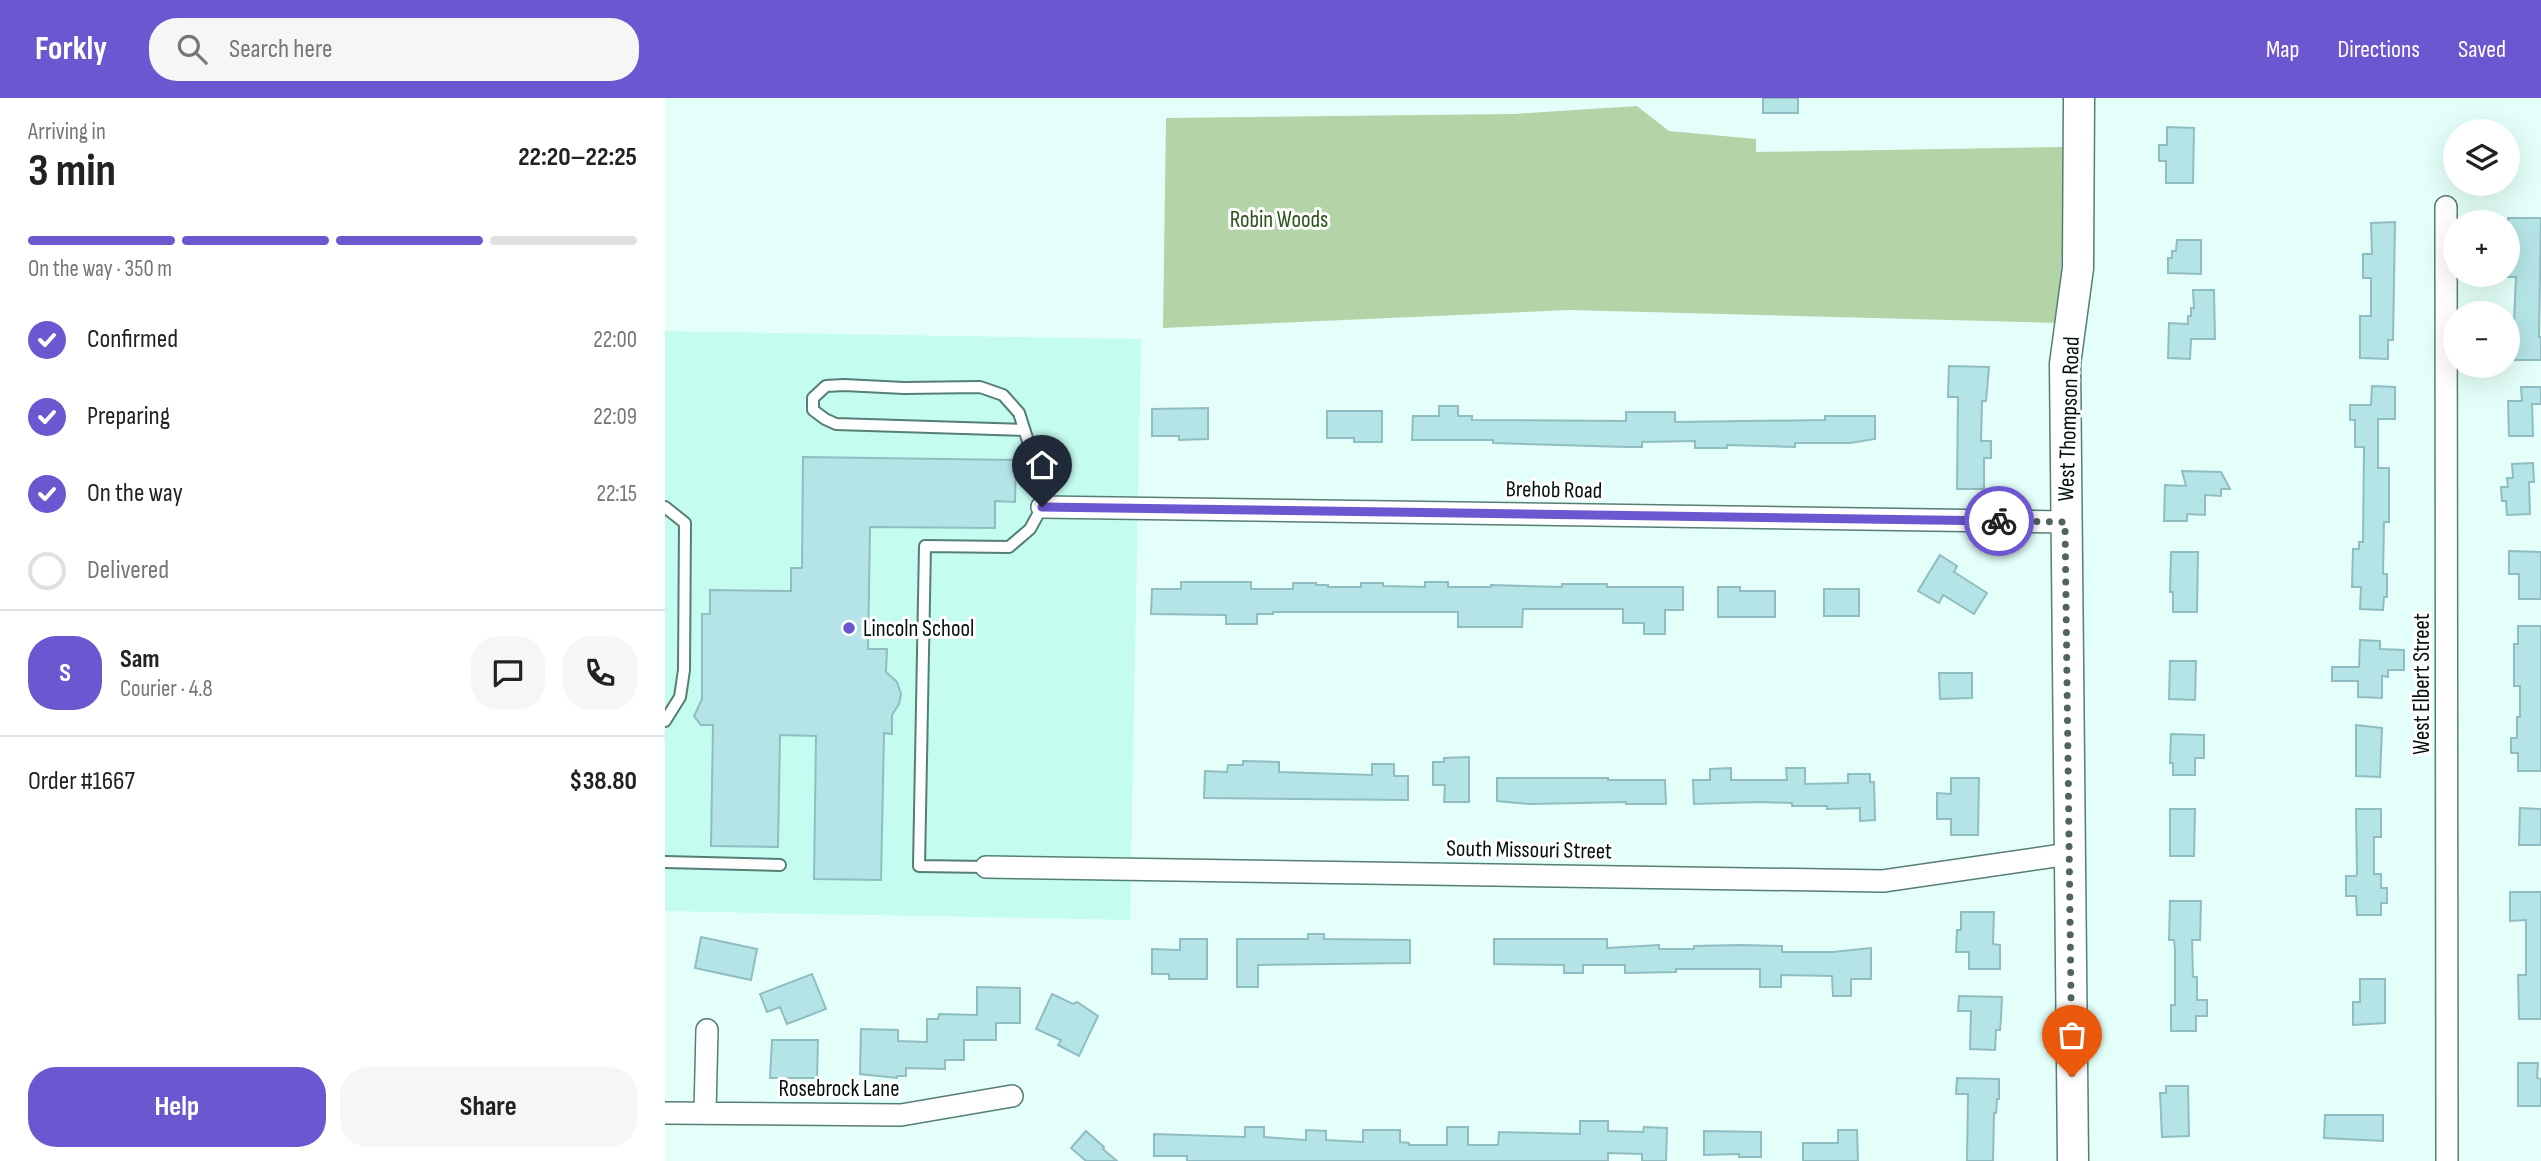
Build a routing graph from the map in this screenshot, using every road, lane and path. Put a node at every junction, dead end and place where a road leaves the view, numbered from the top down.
1 (2078, 98) edge
2 (2447, 207) dead end
3 (1024, 430) junction
4 (665, 507) edge
5 (1042, 507) junction
6 (2065, 522) junction
7 (665, 721) edge
8 (2069, 854) junction
9 (665, 862) edge
10 (780, 865) dead end
11 (986, 867) joint
12 (707, 1030) dead end
13 (1012, 1096) dead end
14 (665, 1112) edge
15 (705, 1113) junction
16 (2073, 1161) edge
17 (2448, 1161) edge

1 - 6 main road, West Thompson Road
2 - 17 street, West Elbert Street
3 - 3 lane
3 - 5 lane
4 - 7 lane
5 - 6 street, Brehob Road
5 - 11 lane
6 - 8 main road, West Thompson Road
8 - 11 street, South Missouri Street
8 - 16 main road, West Thompson Road
9 - 10 lane
12 - 15 street
13 - 15 street, Rosebrock Lane
14 - 15 street, Rosebrock Lane

